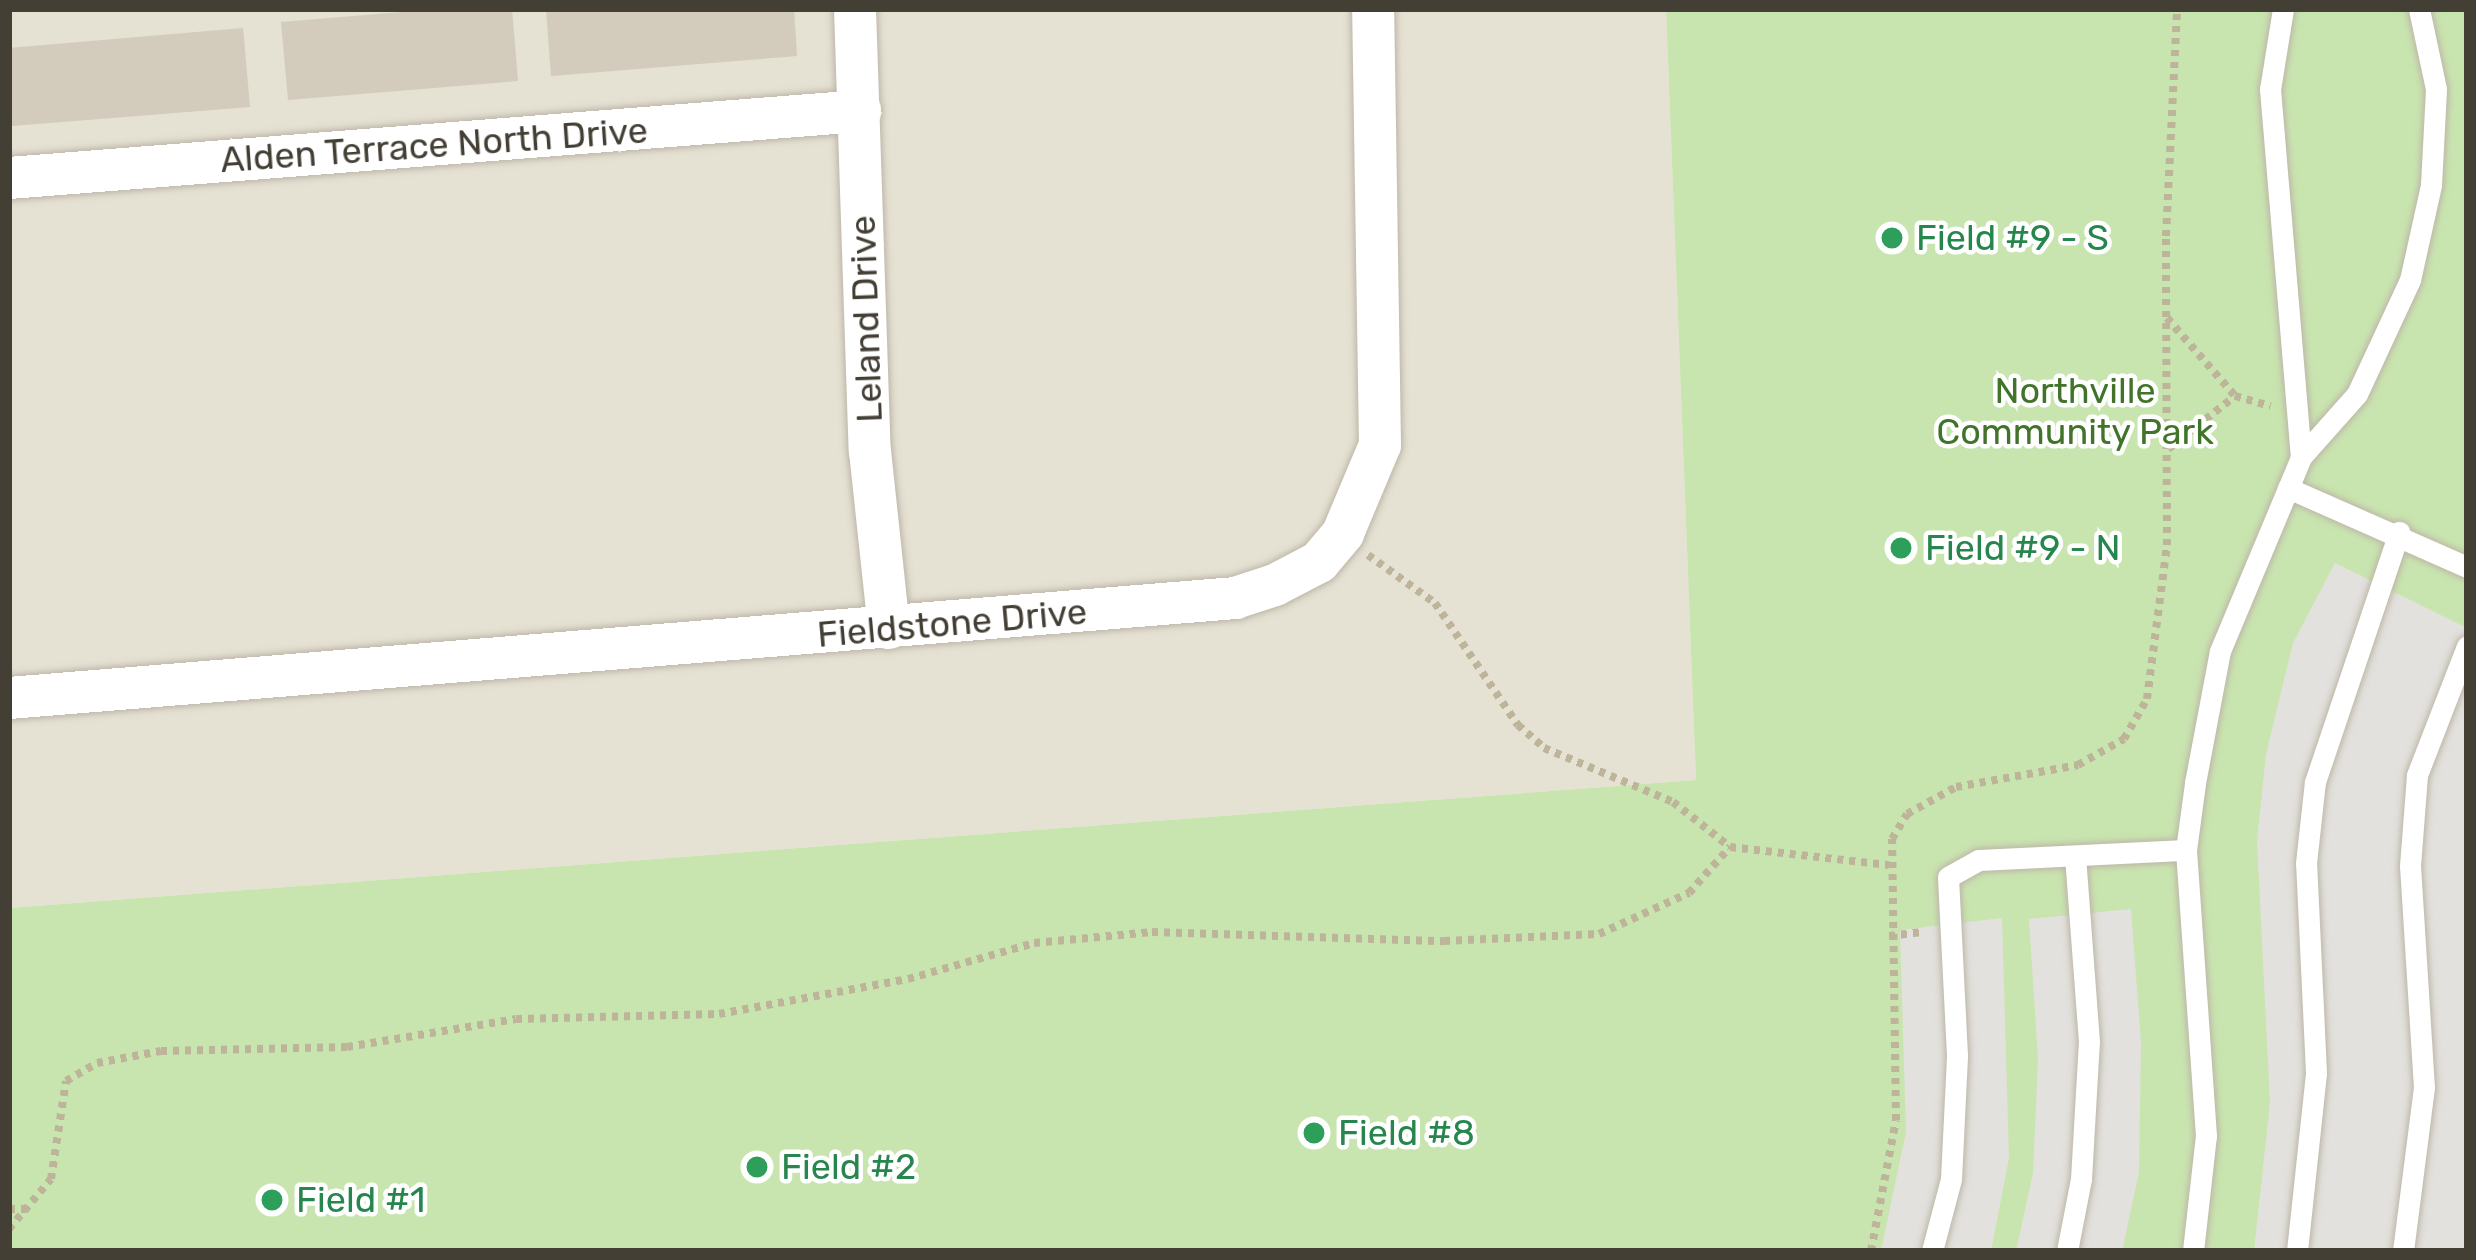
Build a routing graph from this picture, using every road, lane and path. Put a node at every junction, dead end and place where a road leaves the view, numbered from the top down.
1 (855, 9) edge
2 (1373, 9) edge
3 (2177, 9) edge
4 (2283, 9) edge
5 (2419, 9) edge
6 (860, 111) junction
7 (9, 178) edge
8 (2166, 317) junction
9 (2235, 396) junction
10 (2299, 414) junction
11 (2167, 450) junction
12 (2301, 457) junction
13 (2288, 488) junction
14 (1343, 532) junction
15 (2399, 532) junction
16 (2467, 567) edge
17 (889, 628) junction
18 (2467, 646) edge
19 (9, 698) edge
20 (1730, 847) junction
21 (2186, 850) junction
22 (2075, 857) junction
23 (1888, 866) junction
24 (9, 1209) edge
25 (29, 1209) junction
26 (9, 1229) edge
27 (1871, 1251) edge
28 (1932, 1251) edge
29 (2067, 1251) edge
30 (2193, 1251) edge
31 (2297, 1251) edge
32 (2403, 1251) edge

1 - 6 street, Leland Drive
2 - 14 street, Fieldstone Drive
3 - 8 path
4 - 10 lane
5 - 12 lane
6 - 7 street, Alden Terrace North Drive
6 - 17 street, Leland Drive
8 - 9 path
8 - 11 path
9 - 10 path
9 - 11 path
10 - 12 lane
11 - 23 path
12 - 13 lane
13 - 15 lane
13 - 21 lane
14 - 17 street, Fieldstone Drive
14 - 20 path
15 - 16 lane
15 - 31 lane
17 - 19 street, Fieldstone Drive
18 - 32 lane
20 - 23 path
20 - 25 path
21 - 22 lane
21 - 30 lane
22 - 28 lane
22 - 29 lane
23 - 27 path
24 - 25 path
25 - 26 path

